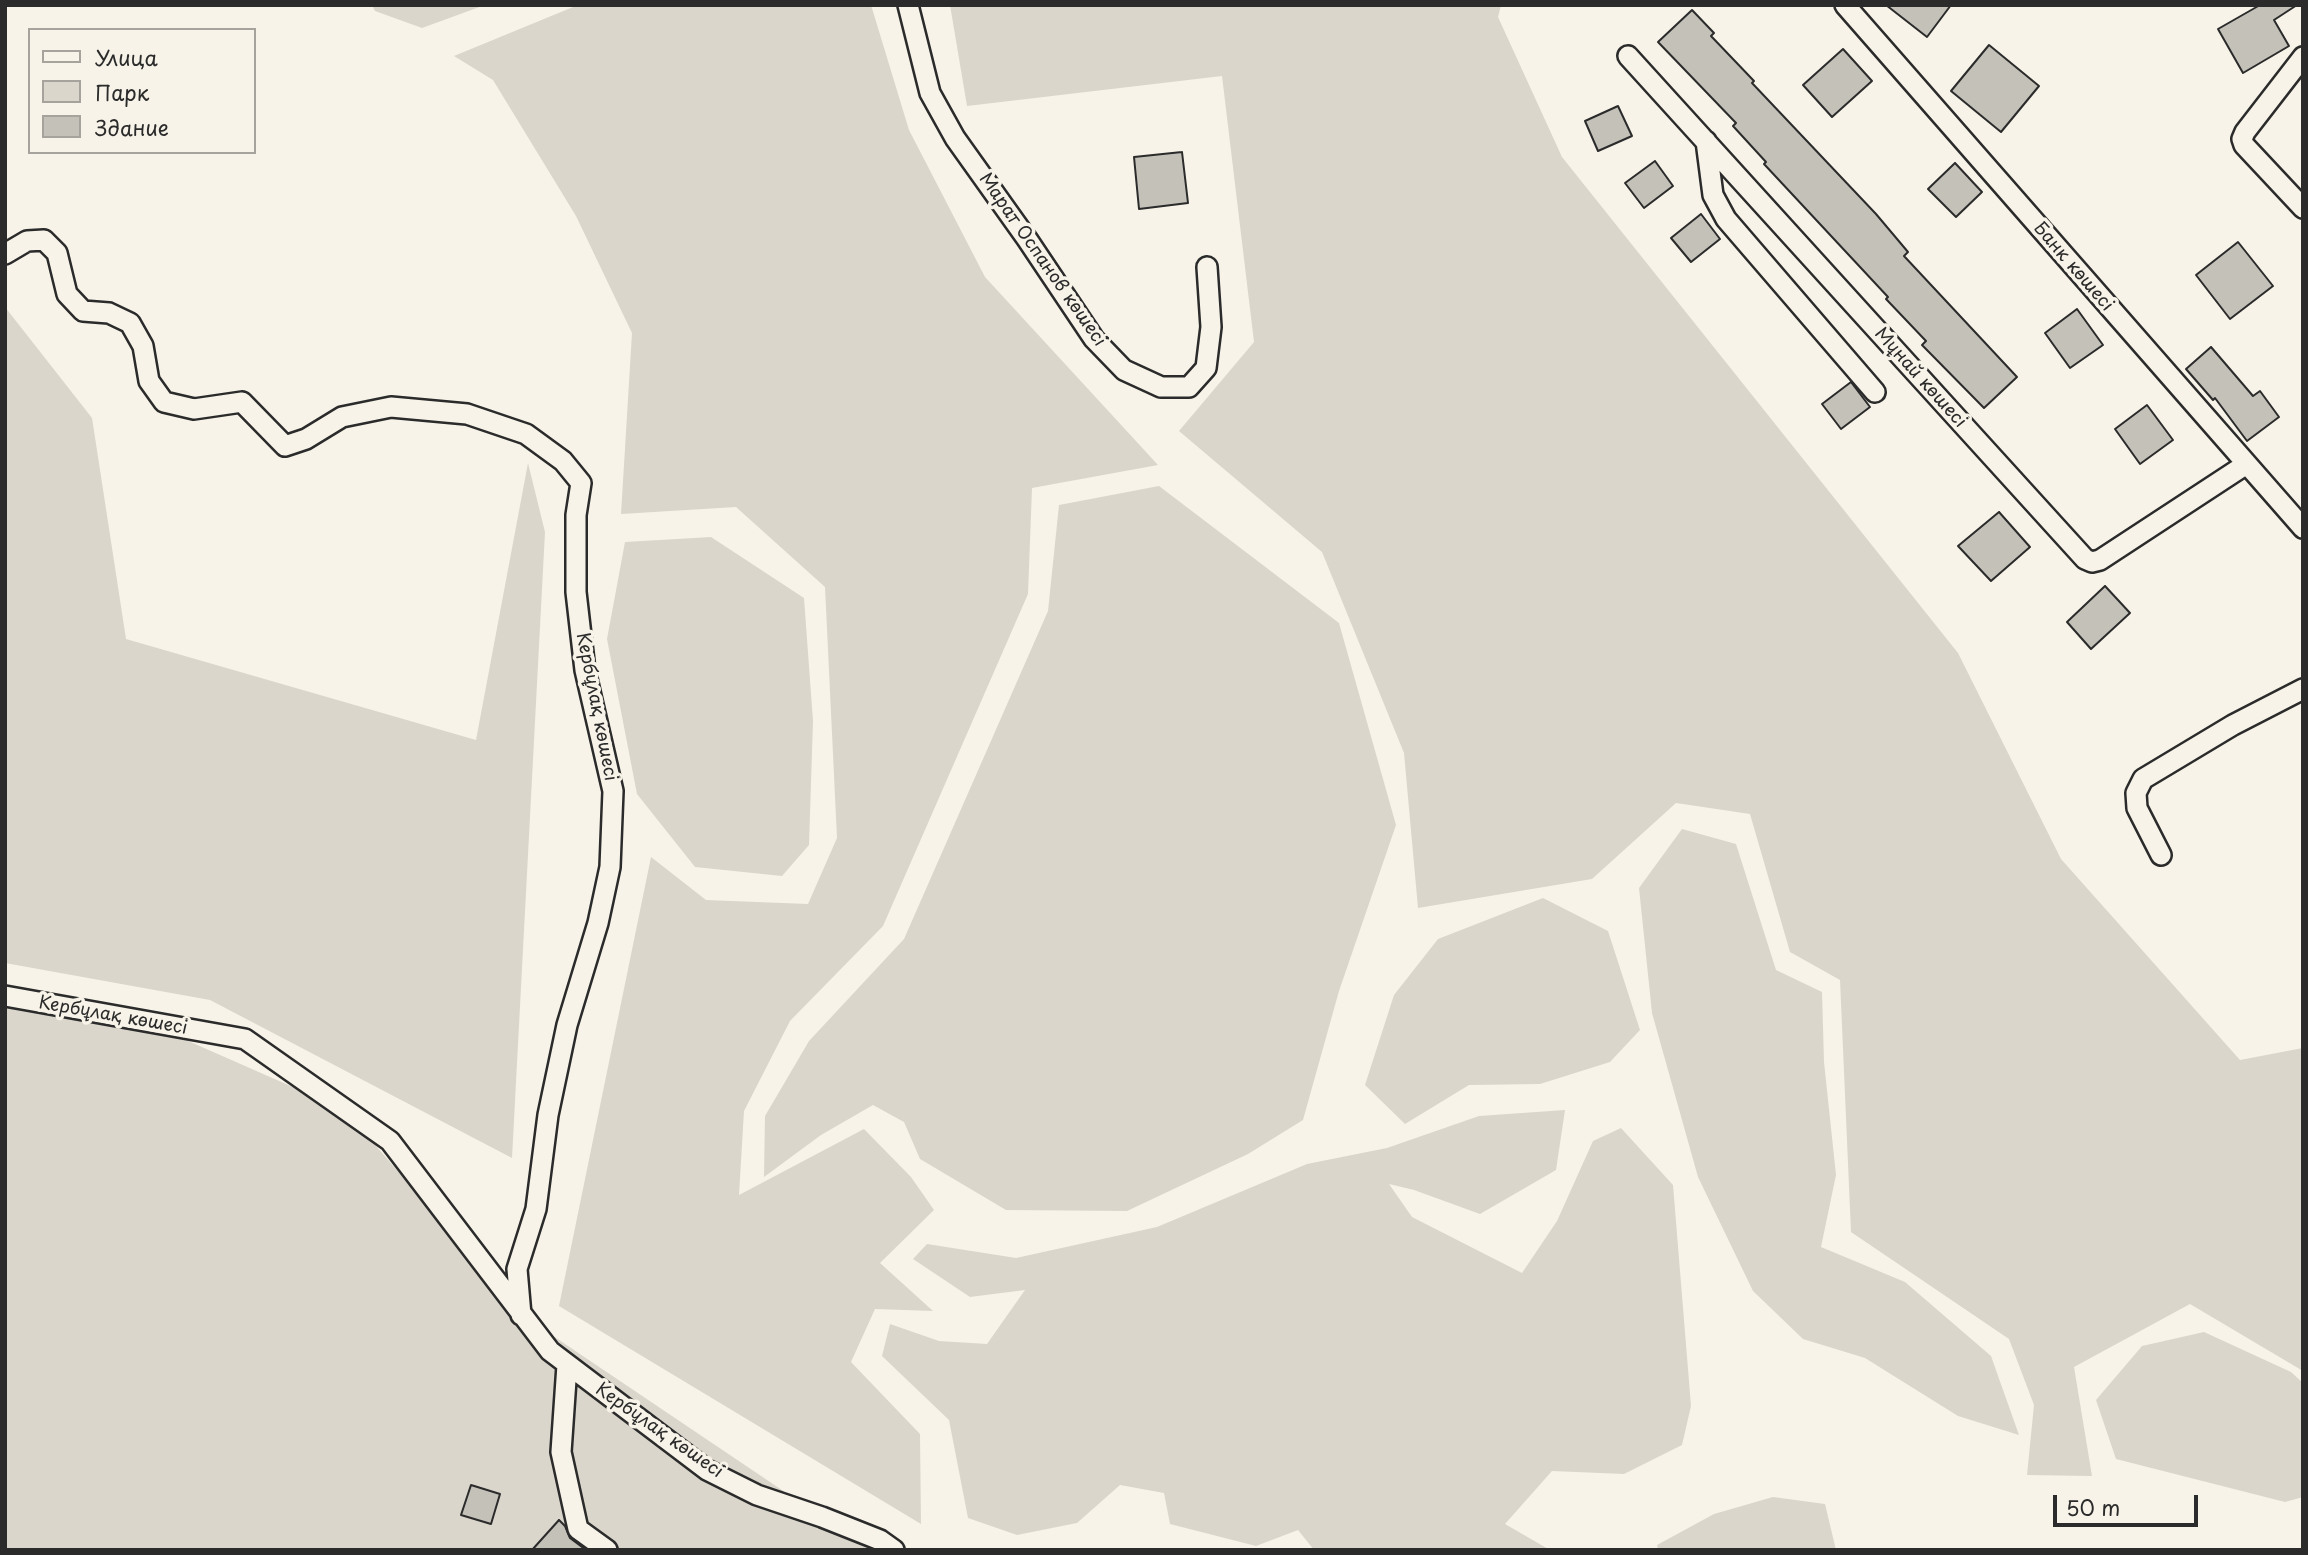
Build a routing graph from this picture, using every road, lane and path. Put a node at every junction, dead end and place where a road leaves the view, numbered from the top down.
1 (908, 5) edge
2 (1845, 5) edge
3 (1628, 56) dead end
4 (2303, 57) edge
5 (1706, 142) junction
6 (2303, 208) edge
7 (5, 254) edge
8 (1207, 267) dead end
9 (1875, 392) dead end
10 (2245, 465) junction
11 (2303, 527) edge
12 (2303, 689) edge
13 (2161, 855) dead end
14 (5, 996) edge
15 (522, 1315) junction
16 (567, 1365) junction
17 (607, 1550) edge
18 (894, 1550) edge

1 - 8 street, Марат Оспанов көшесі
2 - 10 street, Банк көшесі
3 - 5 street, Мұнай көшесі
4 - 6 street
5 - 9 street
5 - 10 street, Мұнай көшесі
7 - 15 street, Кербұлақ көшесі
10 - 11 street, Банк көшесі
12 - 13 street
14 - 15 street, Кербұлақ көшесі
15 - 16 street, Кербұлақ көшесі
16 - 17 street
16 - 18 street, Кербұлақ көшесі

